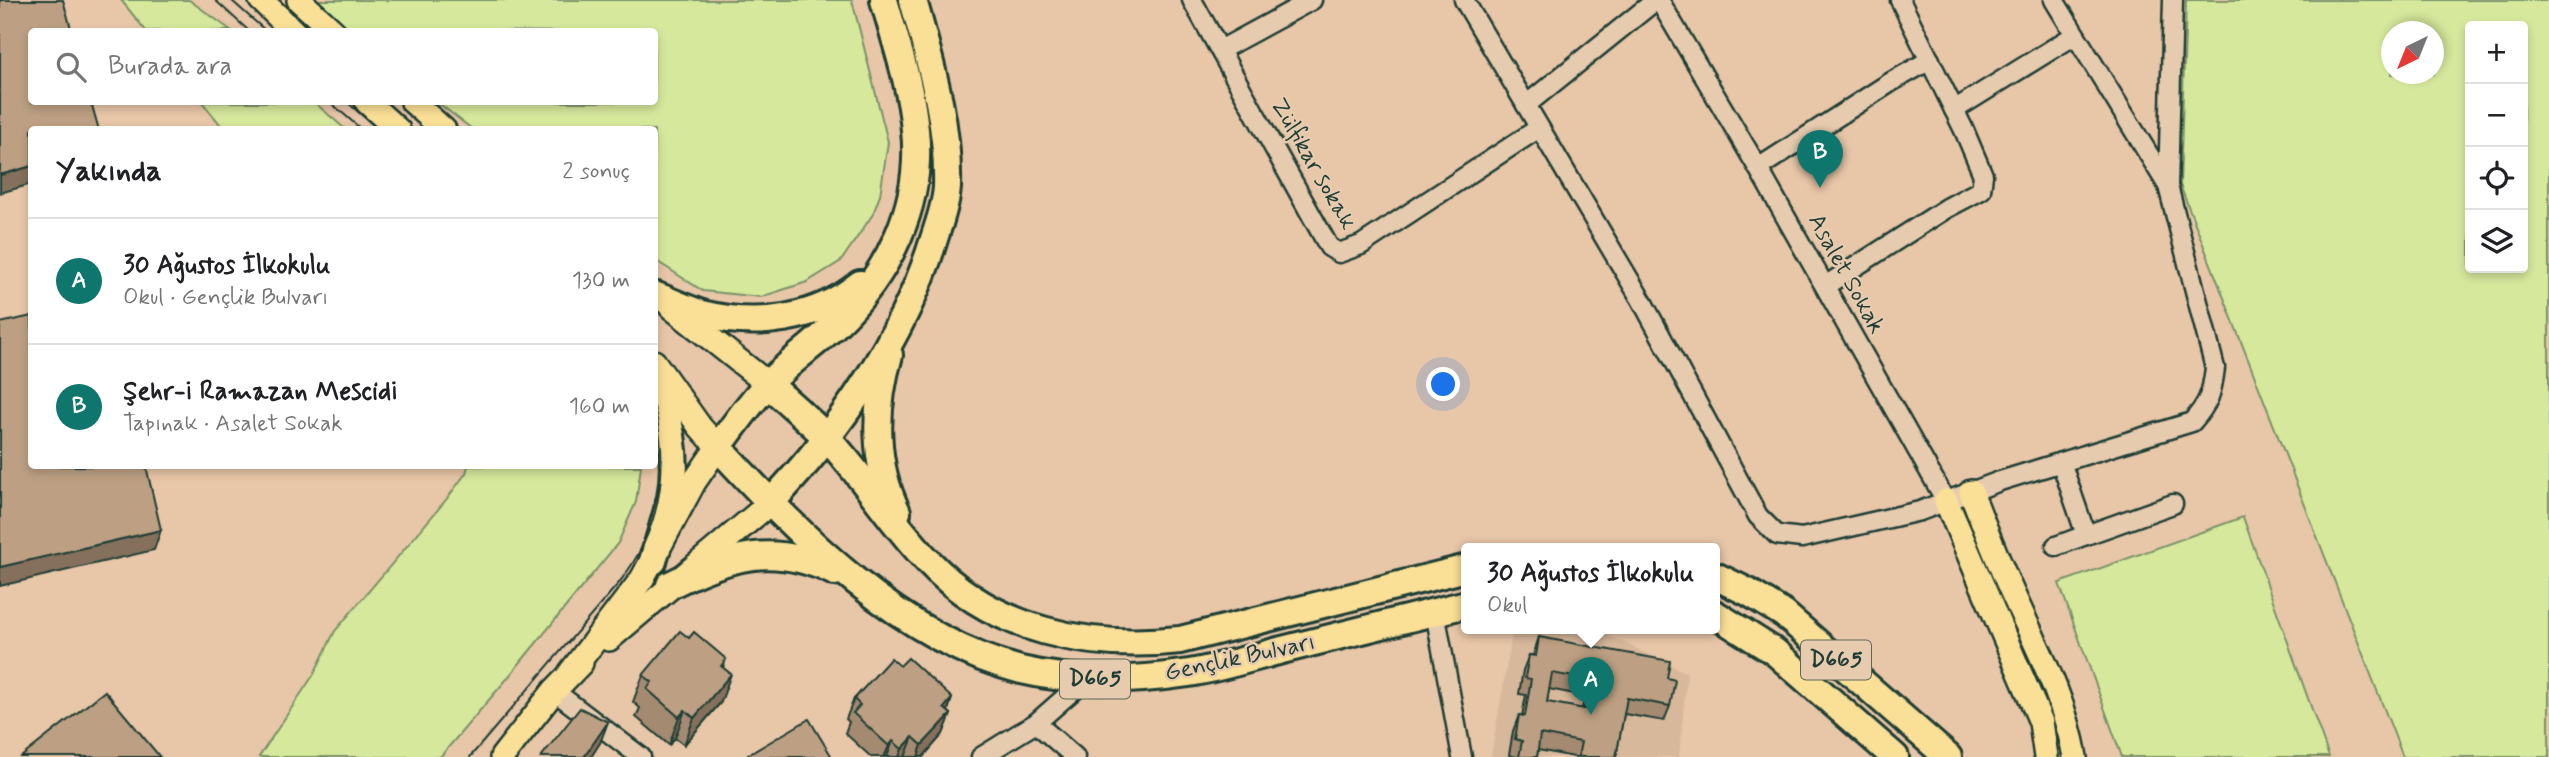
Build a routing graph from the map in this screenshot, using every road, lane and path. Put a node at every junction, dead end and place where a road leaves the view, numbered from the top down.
1 (261, 0) edge
2 (299, 0) edge
3 (884, 0) edge
4 (913, 0) edge
5 (1192, 0) edge
6 (1312, 0) edge
7 (1464, 0) edge
8 (1657, 0) edge
9 (1900, 0) edge
10 (2054, 0) edge
11 (2173, 0) edge
12 (290, 28) edge
13 (330, 28) edge
14 (2075, 35) junction
15 (1220, 50) junction
16 (1930, 60) junction
17 (370, 105) edge
18 (416, 105) edge
19 (1526, 106) junction
20 (1954, 110) junction
21 (394, 126) edge
22 (440, 126) edge
23 (1539, 128) junction
24 (1758, 168) junction
25 (2168, 187) junction
26 (900, 233) junction
27 (1825, 286) junction
28 (658, 297) edge
29 (658, 298) edge
30 (899, 323) junction
31 (658, 368) edge
32 (768, 384) junction
33 (658, 389) edge
34 (827, 439) junction
35 (718, 447) junction
36 (2061, 462) junction
37 (1971, 492) junction
38 (1946, 501) junction
39 (770, 503) junction
40 (2173, 504) dead end
41 (2086, 535) junction
42 (2056, 546) dead end
43 (653, 561) junction
44 (928, 561) junction
45 (1461, 570) edge
46 (1720, 578) edge
47 (859, 584) junction
48 (670, 585) junction
49 (1461, 606) edge
50 (1435, 612) junction
51 (1720, 617) edge
52 (570, 673) junction
53 (1086, 679) junction
54 (554, 691) junction
55 (1036, 723) junction
56 (502, 757) edge
57 (640, 757) edge
58 (981, 757) edge
59 (1075, 757) edge
60 (1462, 757) edge
61 (1895, 757) edge
62 (1948, 757) edge
63 (2046, 757) edge
64 (2076, 757) edge

1 - 12 main road
2 - 13 main road
3 - 26 highway
4 - 30 highway
5 - 15 street, Zülfikar sokak
6 - 15 street
7 - 19 street
8 - 19 street
8 - 24 street, Asalet Sokak
9 - 16 street
10 - 14 street
11 - 25 street
14 - 20 street
14 - 25 street
15 - 23 street, Zülfikar sokak
16 - 20 street
16 - 24 street
17 - 21 main road
18 - 22 main road
19 - 23 street
20 - 27 street
23 - 38 street
24 - 27 street, Asalet Sokak
25 - 36 street
26 - 28 highway
26 - 32 highway
27 - 38 street, Asalet Sokak
29 - 32 main road
30 - 34 highway
30 - 44 highway
31 - 35 main road
32 - 34 highway, Gençlik Bulvarı
32 - 35 highway
33 - 43 highway
34 - 39 highway
34 - 44 highway, Gençlik Bulvarı
35 - 39 highway, D665
35 - 43 main road
36 - 37 street
36 - 41 street
37 - 38 street
37 - 64 main road
38 - 63 main road
39 - 47 highway, Gençlik Bulvarı / D665
39 - 48 main road
40 - 41 street
41 - 42 street
43 - 52 main road
44 - 45 highway, Gençlik Bulvarı / D665
46 - 62 highway, D665
47 - 48 highway
47 - 53 highway, Gençlik Bulvarı / D665
48 - 52 main road
49 - 50 highway, Gençlik Bulvarı / D665
50 - 53 highway, Gençlik Bulvarı / D665
50 - 60 street
51 - 61 highway, D665
52 - 54 main road
53 - 55 street
54 - 56 main road
54 - 57 street
55 - 58 street
55 - 59 street

